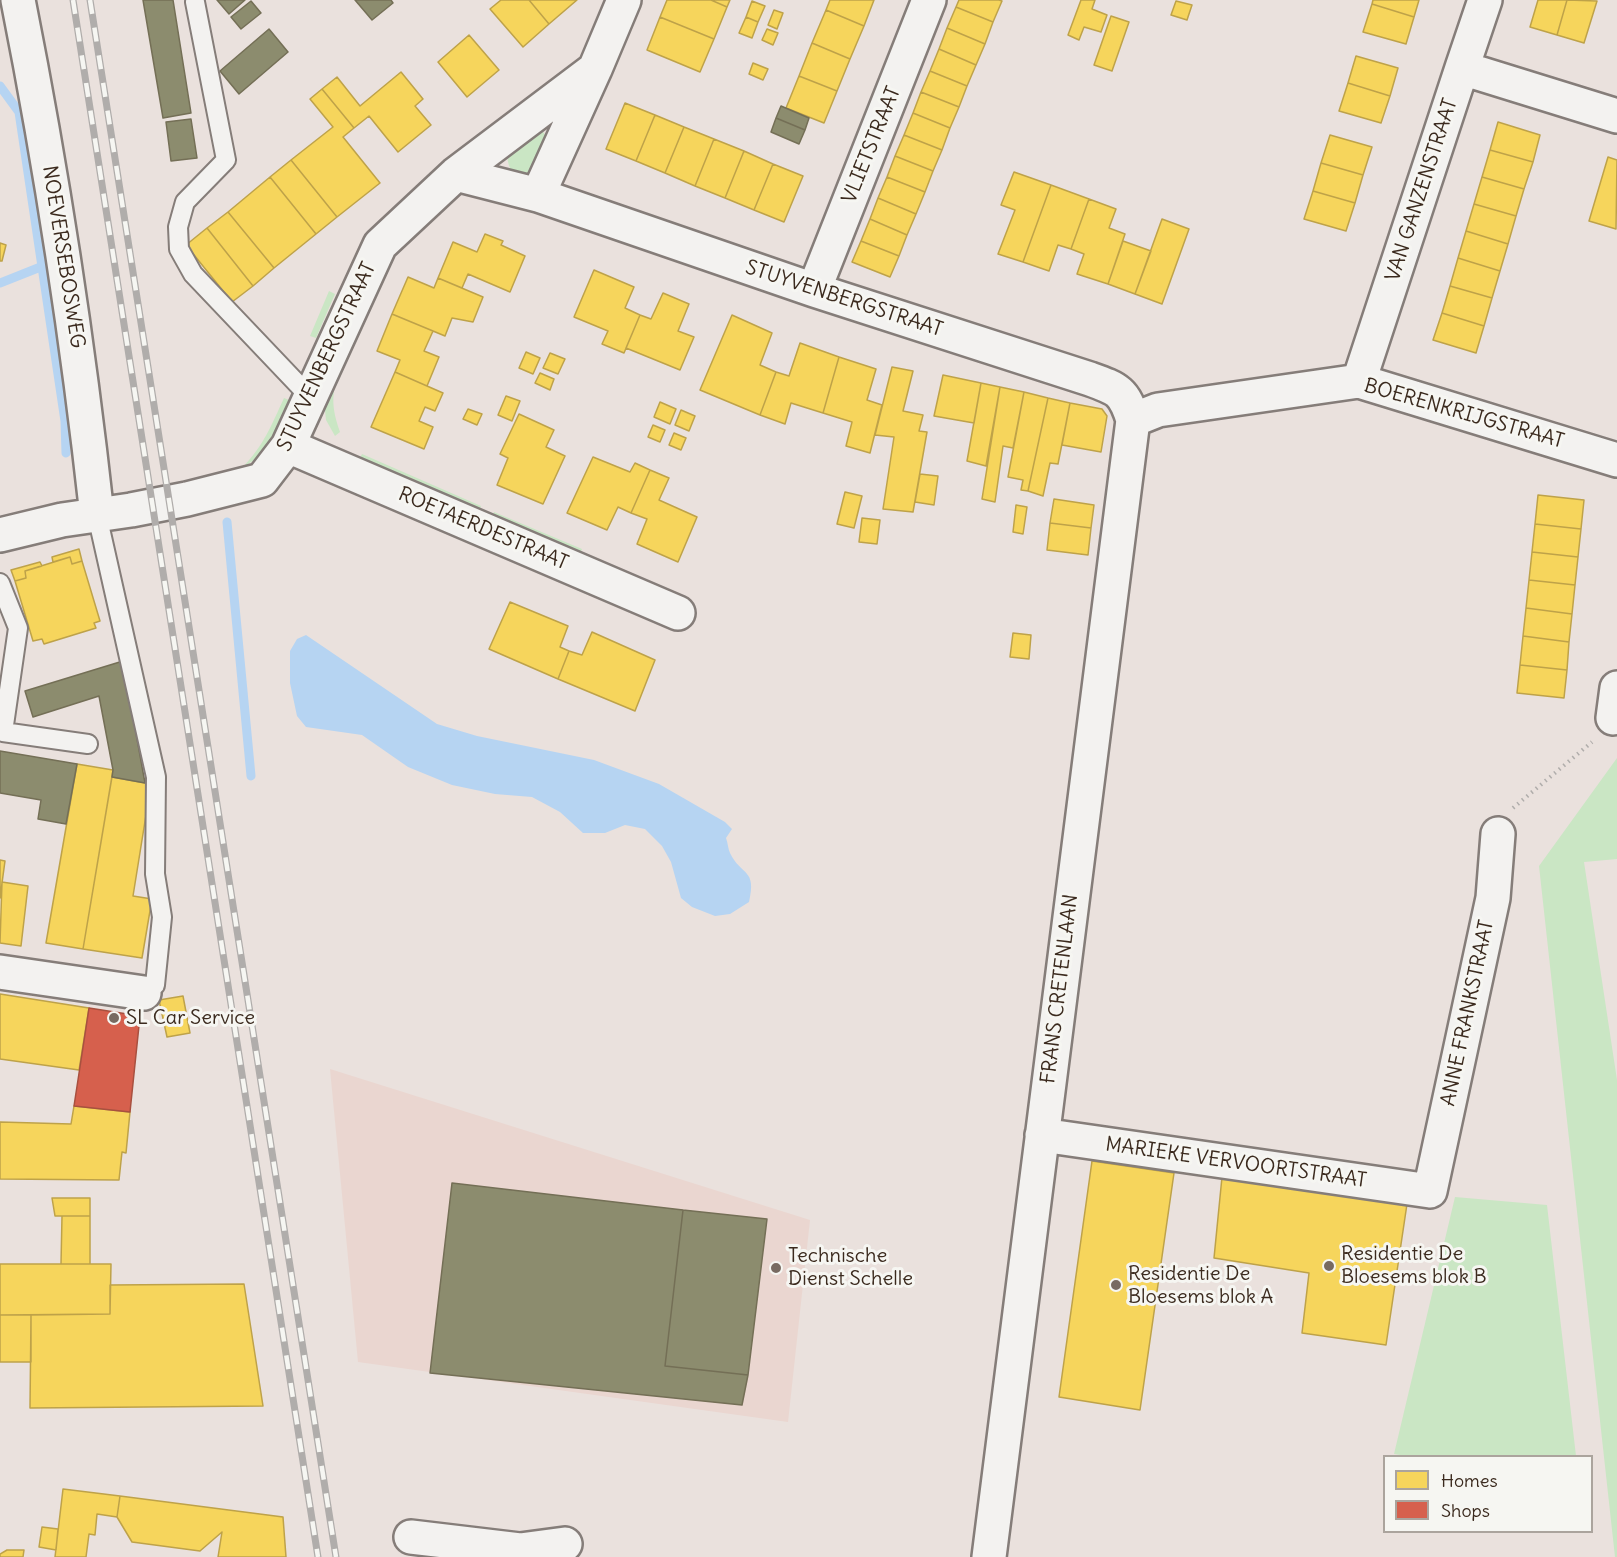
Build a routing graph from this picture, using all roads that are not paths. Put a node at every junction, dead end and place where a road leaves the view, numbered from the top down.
1 (18, 0) edge
2 (624, 0) edge
3 (930, 0) edge
4 (1485, 0) edge
5 (195, 2) dead end
6 (1461, 68) junction
7 (596, 69) junction
8 (1617, 116) edge
9 (456, 174) junction
10 (538, 195) junction
11 (814, 290) junction
12 (1359, 381) junction
13 (310, 397) junction
14 (1133, 420) junction
15 (288, 446) junction
16 (1617, 460) edge
17 (97, 515) junction
18 (0, 535) edge
19 (0, 583) edge
20 (678, 613) dead end
21 (88, 744) dead end
22 (1498, 834) road end
23 (0, 972) edge
24 (144, 993) joint
25 (1042, 1135) junction
26 (1430, 1191) joint
27 (411, 1537) dead end
28 (565, 1544) dead end
29 (520, 1554) edge
30 (989, 1557) edge

1 - 17 street, NOEVERSEBOSWEG
2 - 7 street
3 - 11 street, VLIETSTRAAT
4 - 6 street, VAN GANZENSTRAAT
5 - 13 lane
6 - 8 street
6 - 12 street, VAN GANZENSTRAAT
7 - 9 street, STUYVENBERGSTRAAT
7 - 10 street
9 - 10 street, STUYVENBERGSTRAAT
9 - 13 street, STUYVENBERGSTRAAT
10 - 11 street, STUYVENBERGSTRAAT
11 - 14 street, STUYVENBERGSTRAAT
12 - 14 street, BOERENKRIJGSTRAAT
12 - 16 street, BOERENKRIJGSTRAAT
13 - 15 street, STUYVENBERGSTRAAT
14 - 25 street, FRANS CRETENLAAN
15 - 17 street, STUYVENBERGSTRAAT
15 - 20 street, ROETAERDESTRAAT
17 - 18 street, STUYVENBERGSTRAAT
17 - 24 lane
19 - 21 lane
22 - 26 street, ANNE FRANKSTRAAT
23 - 24 street
25 - 26 street, MARIEKE VERVOORTSTRAAT
25 - 30 street, FRANS CRETENLAAN
27 - 29 street
28 - 29 street

